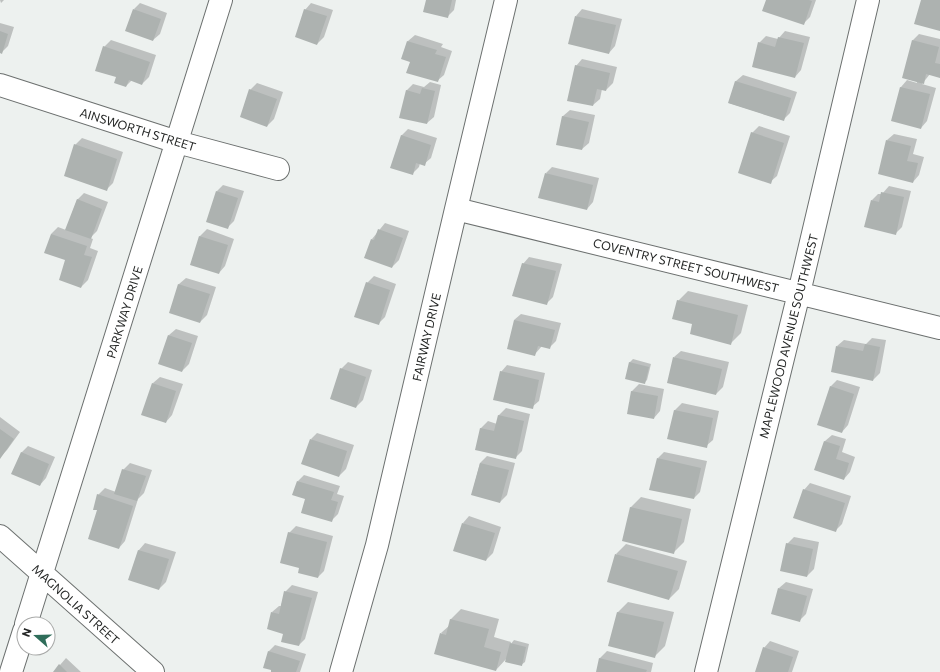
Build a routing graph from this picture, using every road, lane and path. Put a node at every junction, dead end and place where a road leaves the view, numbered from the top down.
1 (221, 0) edge
2 (506, 0) edge
3 (868, 0) edge
4 (0, 85) edge
5 (177, 142) junction
6 (278, 169) dead end
7 (456, 209) junction
8 (799, 293) junction
9 (940, 328) edge
10 (0, 536) edge
11 (42, 574) junction
12 (29, 616) edge
13 (16, 656) edge
14 (11, 672) edge
15 (153, 672) edge
16 (341, 672) edge
17 (706, 672) edge

1 - 5 street, PARKWAY DRIVE
2 - 7 street, FAIRWAY DRIVE
3 - 8 street, MAPLEWOOD AVENUE SOUTHWEST
4 - 5 street, AINSWORTH STREET
5 - 6 street, AINSWORTH STREET
5 - 11 street, PARKWAY DRIVE
7 - 8 street, COVENTRY STREET SOUTHWEST
7 - 16 street, FAIRWAY DRIVE
8 - 9 street, COVENTRY STREET SOUTHWEST
8 - 17 street, MAPLEWOOD AVENUE SOUTHWEST
10 - 11 street, MAGNOLIA STREET
11 - 12 street, PARKWAY DRIVE
11 - 15 street, MAGNOLIA STREET
13 - 14 street

